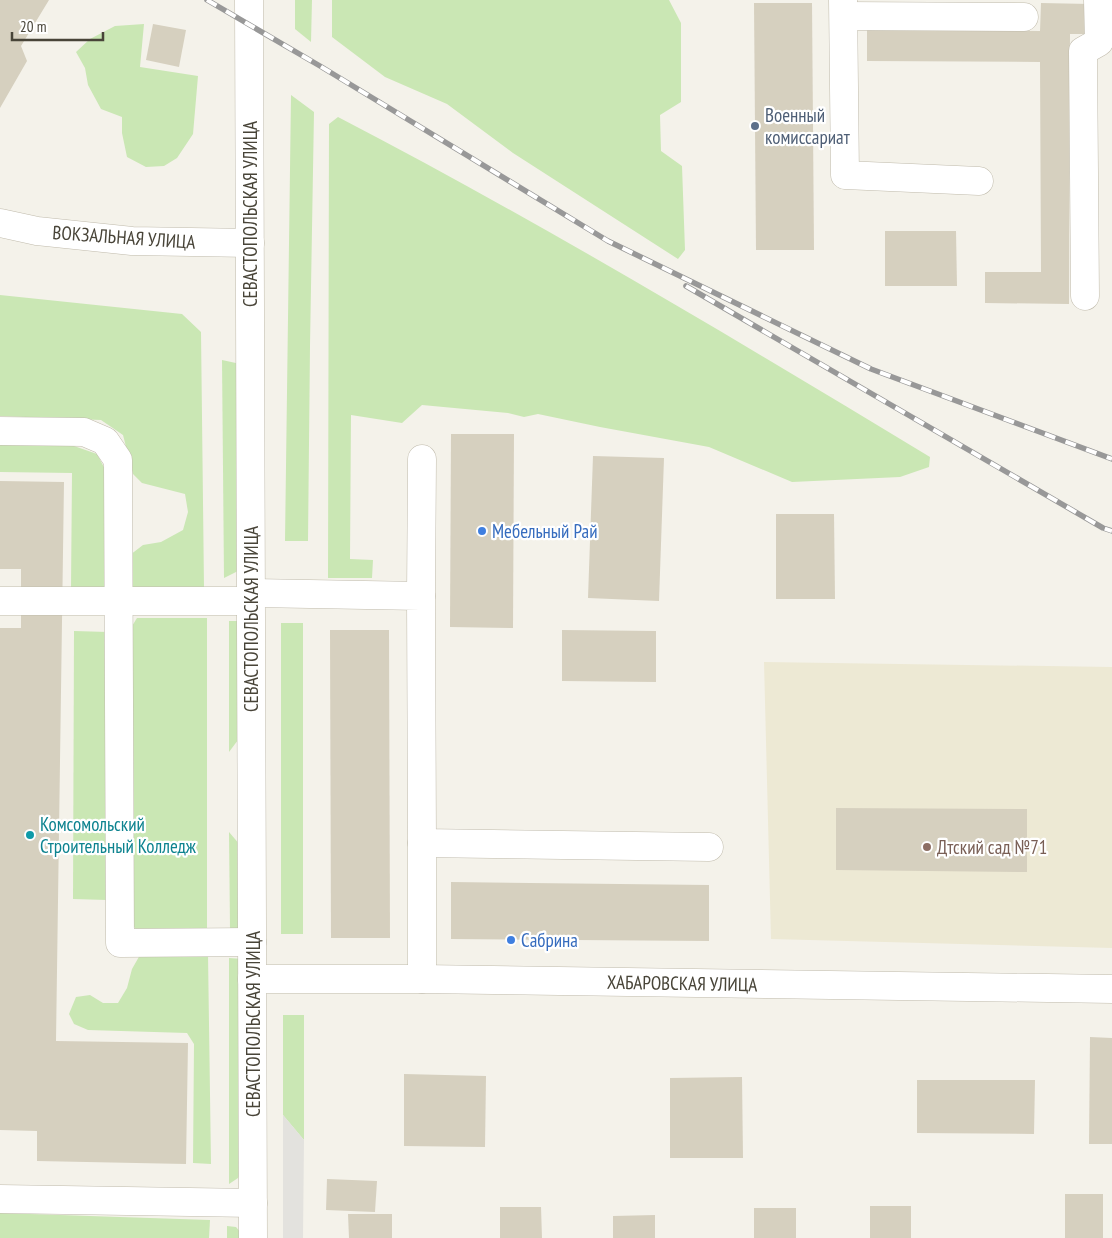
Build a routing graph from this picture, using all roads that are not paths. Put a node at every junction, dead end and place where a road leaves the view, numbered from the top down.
1 (249, 0) edge
2 (1098, 0) edge
3 (844, 8) edge
4 (1024, 17) dead end
5 (980, 181) dead end
6 (0, 223) edge
7 (250, 243) junction
8 (1085, 296) dead end
9 (0, 431) edge
10 (422, 459) dead end
11 (421, 596) junction
12 (251, 597) junction
13 (0, 601) edge
14 (118, 601) junction
15 (422, 843) junction
16 (709, 847) dead end
17 (252, 942) junction
18 (252, 979) junction
19 (422, 979) junction
20 (1112, 989) edge
21 (0, 1199) edge
22 (253, 1203) junction
23 (253, 1238) edge

1 - 7 street, СЕВАСТОПОЛЬСКАЯ УЛИЦА
2 - 8 street
3 - 4 street
3 - 5 street
6 - 7 street, ВОКЗАЛЬНАЯ УЛИЦА
7 - 12 street, СЕВАСТОПОЛЬСКАЯ УЛИЦА
9 - 14 street
10 - 11 street
11 - 12 street
11 - 15 street
12 - 14 street
12 - 17 street, СЕВАСТОПОЛЬСКАЯ УЛИЦА
13 - 14 street
14 - 17 street
15 - 16 street
15 - 19 street
17 - 18 street, СЕВАСТОПОЛЬСКАЯ УЛИЦА
18 - 19 street, ХАБАРОВСКАЯ УЛИЦА
18 - 22 street, СЕВАСТОПОЛЬСКАЯ УЛИЦА
19 - 20 street, ХАБАРОВСКАЯ УЛИЦА
21 - 22 street
22 - 23 street, СЕВАСТОПОЛЬСКАЯ УЛИЦА

